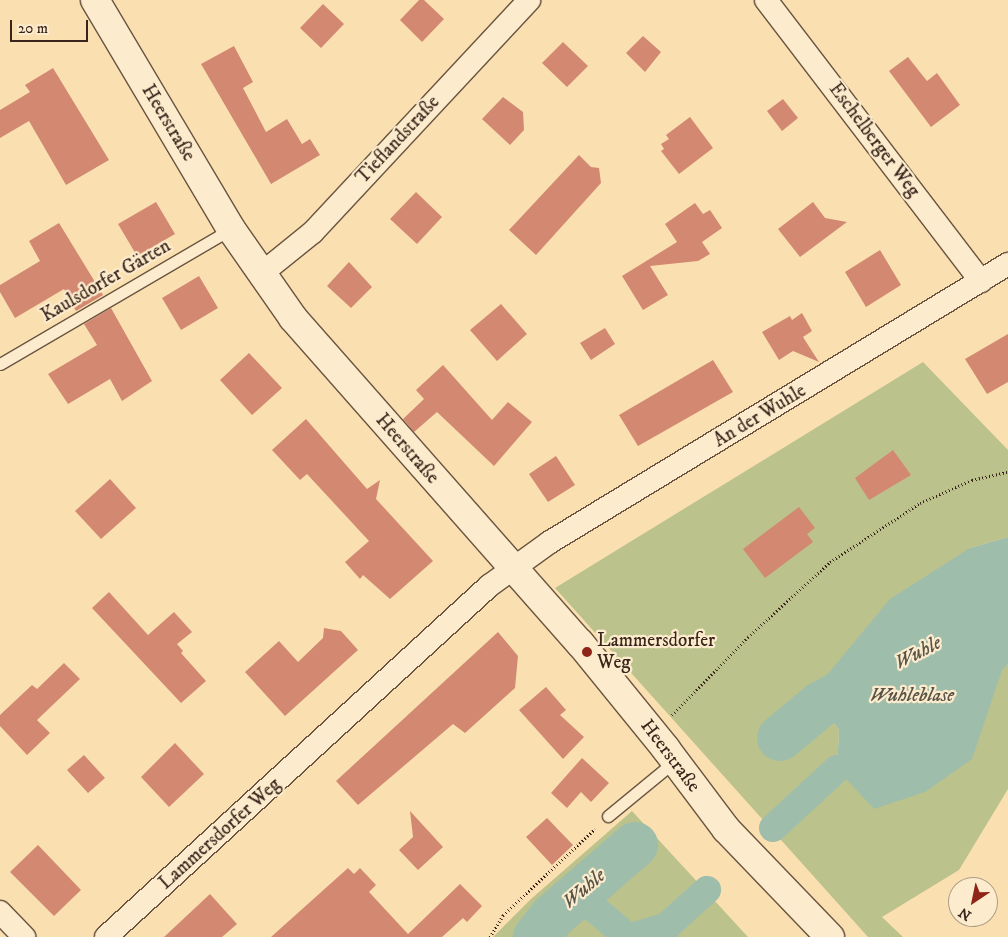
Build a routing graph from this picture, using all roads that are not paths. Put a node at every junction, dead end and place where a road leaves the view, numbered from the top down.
1 (95, 0) edge
2 (529, 0) edge
3 (766, 0) edge
4 (231, 229) junction
5 (1008, 264) edge
6 (261, 274) junction
7 (981, 281) junction
8 (0, 364) edge
9 (513, 569) junction
10 (675, 760) junction
11 (608, 816) road end
12 (0, 912) edge
13 (24, 937) edge
14 (106, 937) edge
15 (830, 937) edge

1 - 4 street, Heerstraße
2 - 6 street, Tieflandstraße
3 - 7 street, Eschelberger Weg
4 - 6 street, Heerstraße
4 - 8 lane, Kaulsdorfer Gärten
5 - 7 street, An der Wuhle
6 - 9 street, Heerstraße
7 - 9 street, An der Wuhle
9 - 10 street, Heerstraße
9 - 14 street, Lammersdorfer Weg
10 - 11 lane
10 - 15 street, Heerstraße
12 - 13 street

